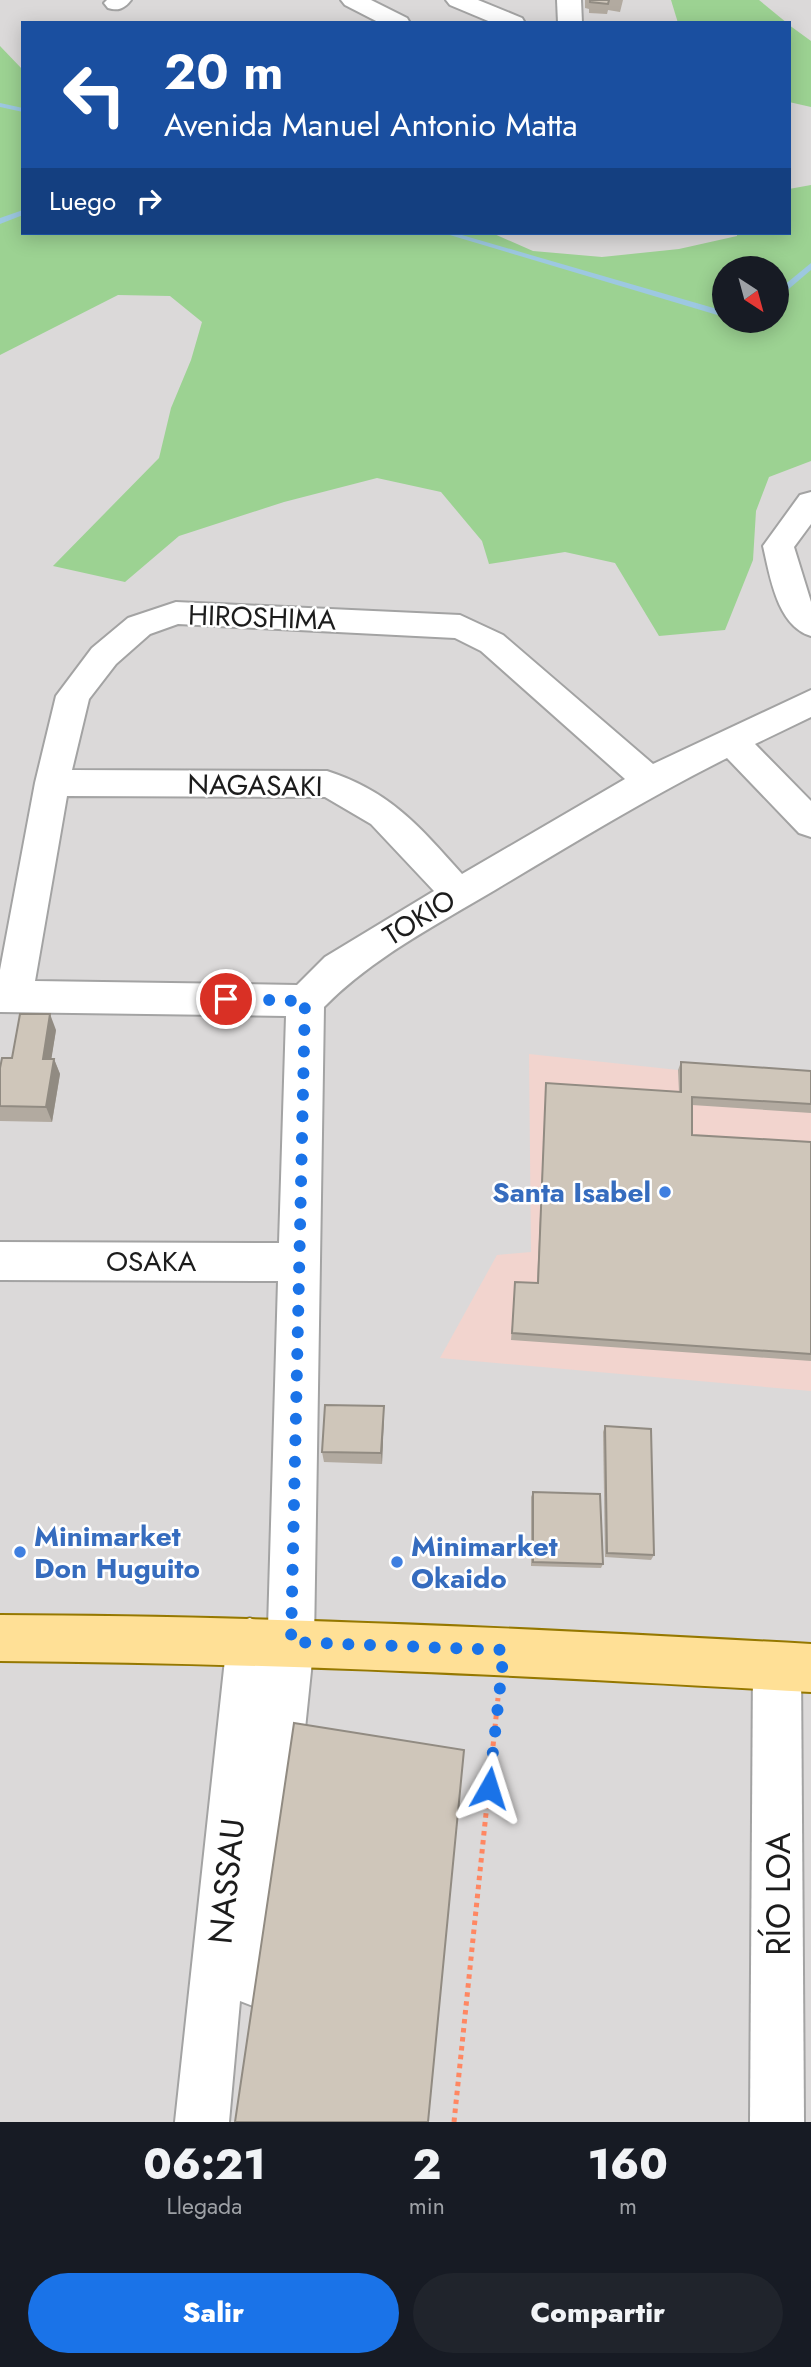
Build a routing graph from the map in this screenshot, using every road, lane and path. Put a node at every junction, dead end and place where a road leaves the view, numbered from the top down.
1 (353, 0) edge
2 (457, 0) edge
3 (569, 0) edge
4 (395, 21) edge
5 (509, 21) edge
6 (570, 21) edge
7 (811, 502) edge
8 (811, 625) edge
9 (811, 702) edge
10 (730, 740) junction
11 (650, 780) junction
12 (52, 783) junction
13 (811, 823) edge
14 (458, 894) junction
15 (7, 996) edge
16 (305, 1001) junction
17 (0, 1261) edge
18 (301, 1262) junction
19 (0, 1637) edge
20 (270, 1641) junction
21 (504, 1650) junction
22 (794, 1667) edge
23 (253, 1980) edge
24 (202, 2122) edge
25 (454, 2122) edge
26 (777, 2122) edge

1 - 4 street
2 - 5 street
3 - 6 street
7 - 8 street
9 - 10 street, TOKIO
10 - 11 street, TOKIO
10 - 13 street
11 - 12 street, HIROSHIMA
11 - 14 street, TOKIO
12 - 14 street, NAGASAKI
12 - 15 street, HIROSHIMA
14 - 16 street, TOKIO
15 - 16 street
16 - 18 street
17 - 18 street, OSAKA
18 - 20 street
19 - 20 main road
20 - 21 main road
20 - 23 street
20 - 24 street, NASSAU
21 - 22 main road
21 - 25 path
22 - 26 street, RÍO LOA

